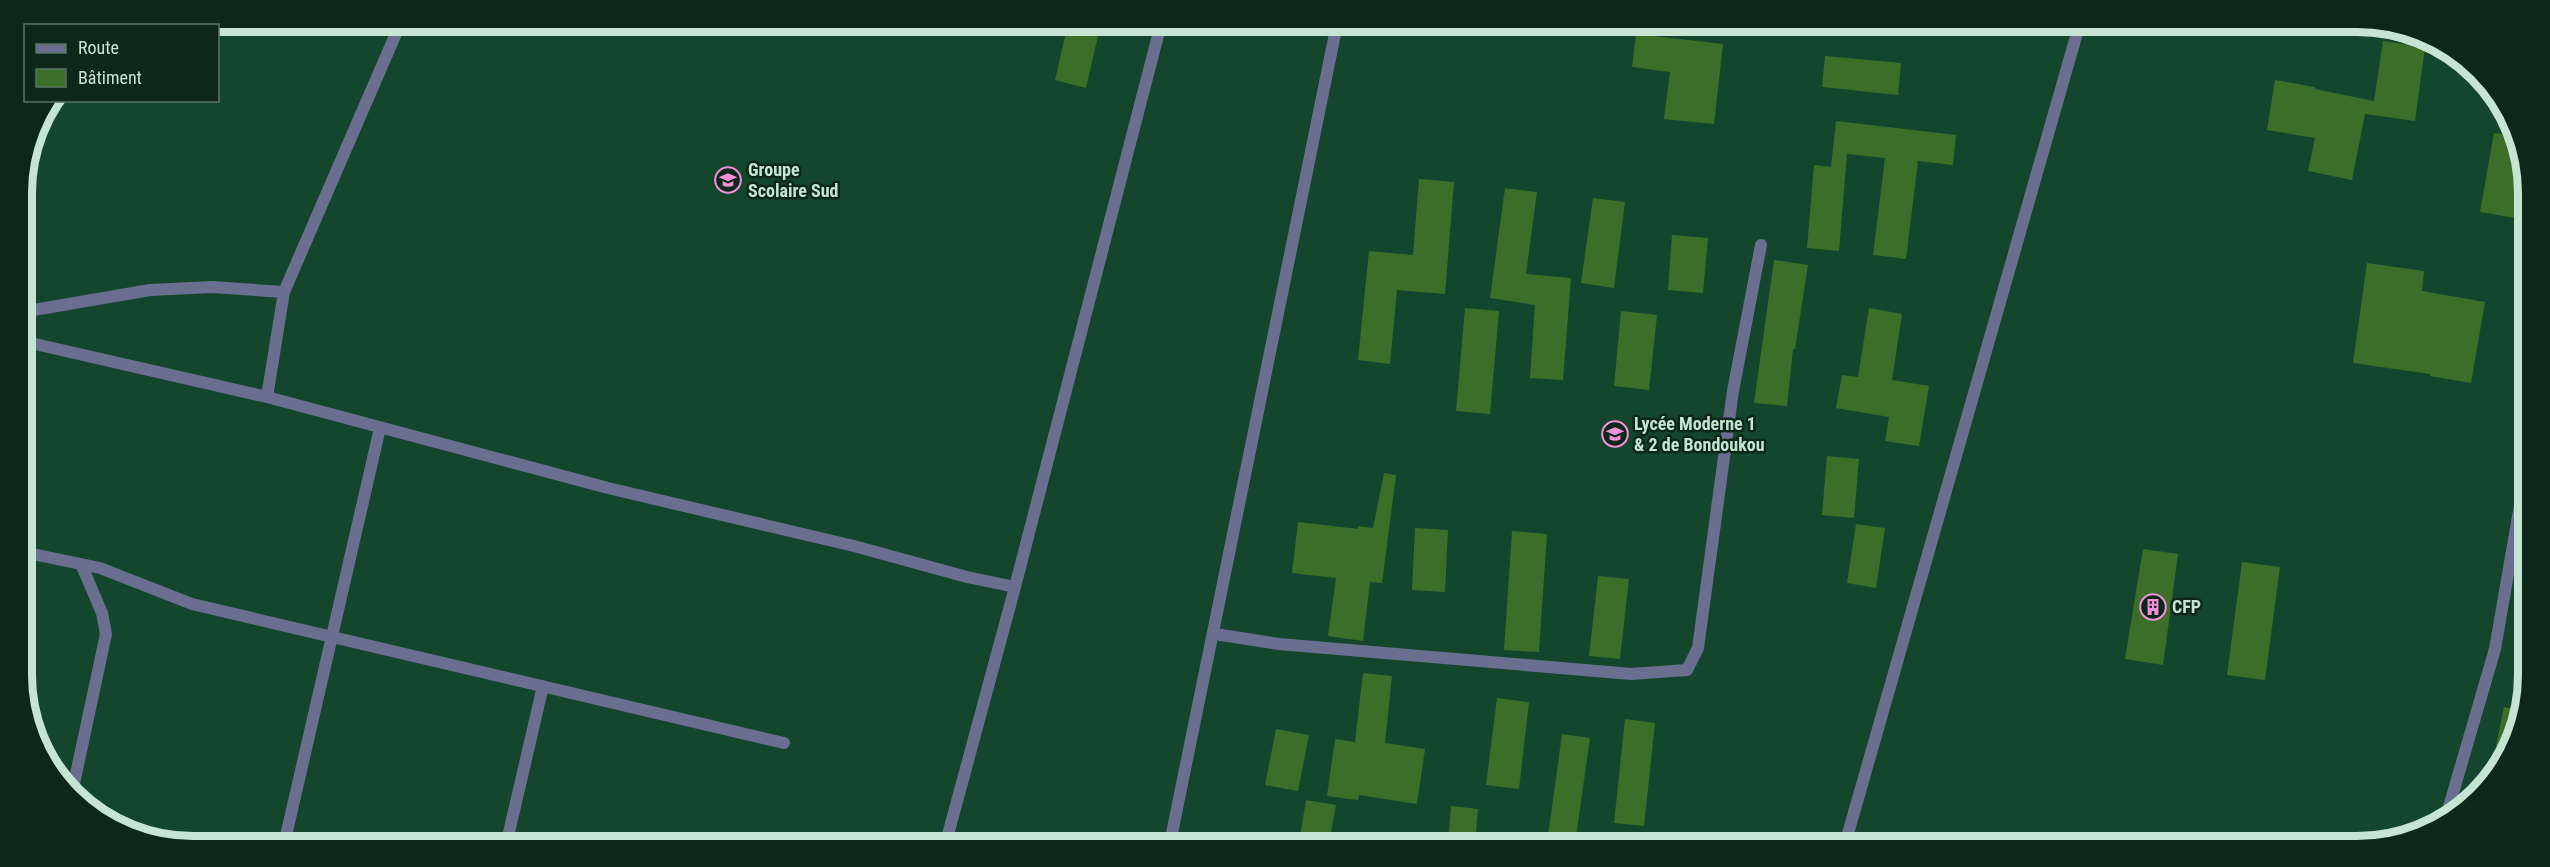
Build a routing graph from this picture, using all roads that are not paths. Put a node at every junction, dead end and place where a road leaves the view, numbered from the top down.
1 (397, 32) edge
2 (1159, 32) edge
3 (1335, 32) edge
4 (2077, 32) edge
5 (1761, 245) dead end
6 (284, 292) junction
7 (32, 310) edge
8 (32, 343) edge
9 (267, 397) junction
10 (380, 428) junction
11 (2518, 517) edge
12 (31, 554) edge
13 (81, 564) junction
14 (1015, 587) junction
15 (1215, 633) junction
16 (333, 636) junction
17 (543, 686) junction
18 (784, 743) dead end
19 (74, 784) edge
20 (2449, 807) edge
21 (1848, 835) edge
22 (286, 836) edge
23 (508, 836) edge
24 (948, 836) edge
25 (1172, 836) edge

1 - 6 street
2 - 14 street
3 - 15 street
4 - 21 street
5 - 15 street
6 - 7 street
6 - 9 street
8 - 9 street
9 - 10 street
10 - 14 street
10 - 16 street
11 - 20 street
12 - 13 street
13 - 16 street
13 - 19 street
14 - 24 street
15 - 25 street
16 - 17 street
16 - 22 street
17 - 18 street
17 - 23 street

